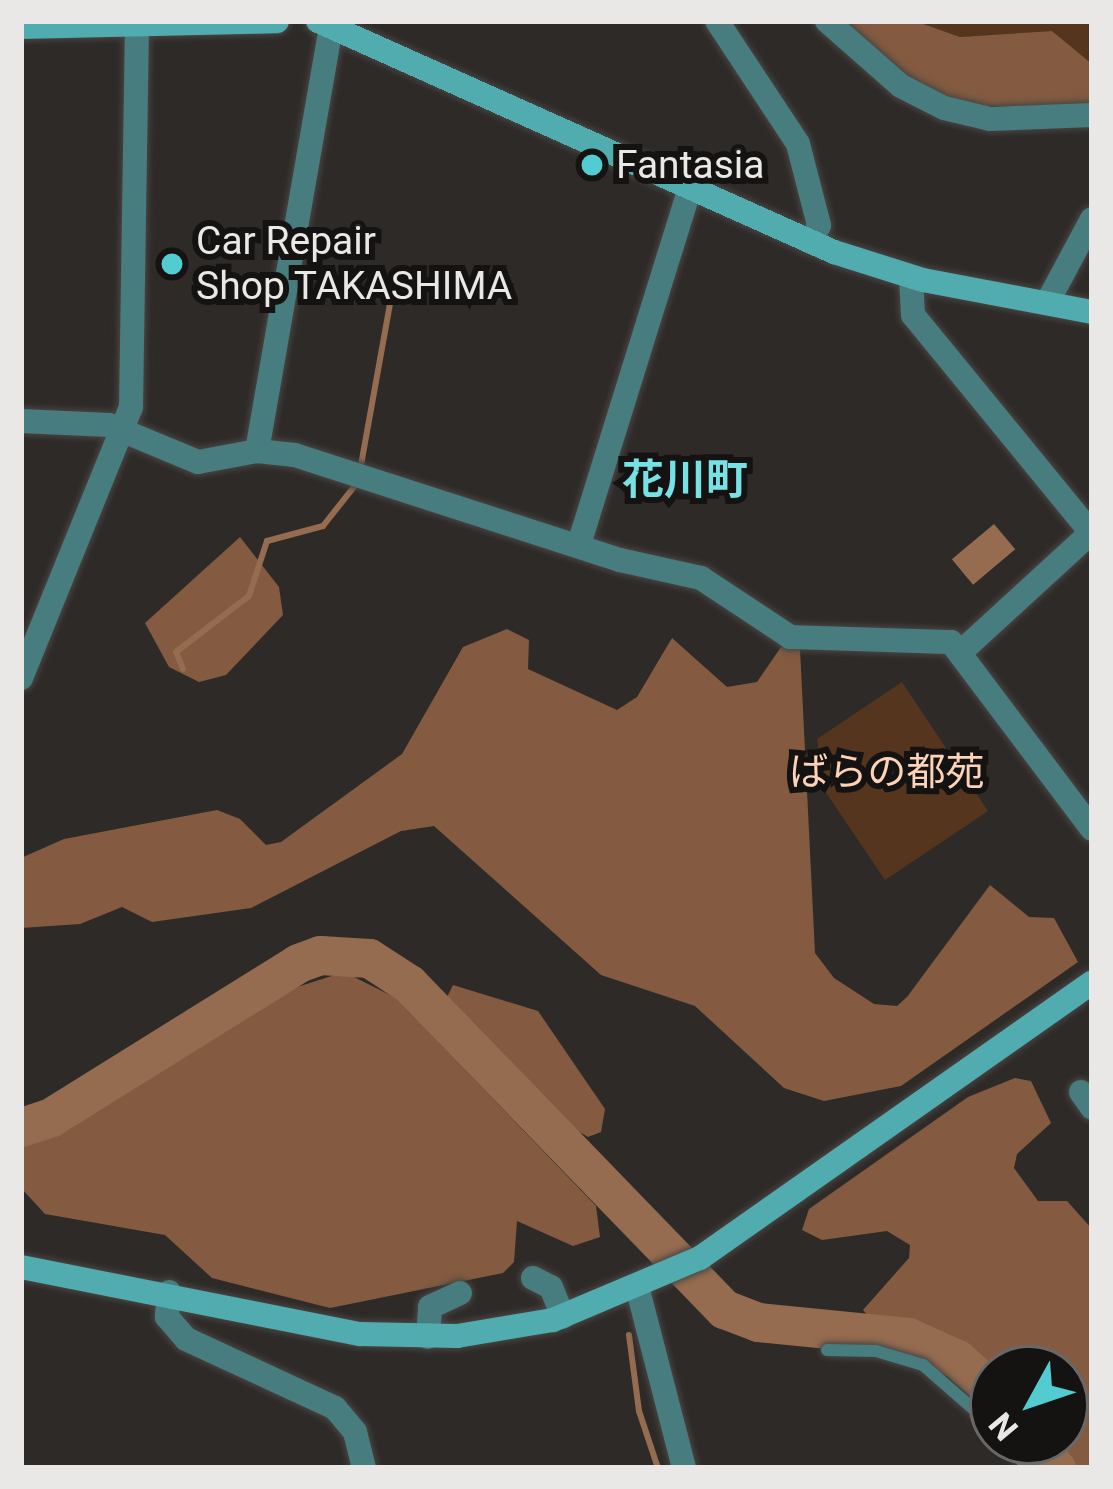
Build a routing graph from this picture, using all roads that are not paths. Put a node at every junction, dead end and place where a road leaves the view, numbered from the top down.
1 (277, 21) edge
2 (717, 21) edge
3 (827, 21) edge
4 (327, 23) edge
5 (137, 25) edge
6 (21, 27) edge
7 (1092, 115) edge
8 (690, 188) junction
9 (1092, 219) edge
10 (811, 242) junction
11 (911, 277) junction
12 (1048, 303) junction
13 (1092, 311) edge
14 (21, 422) edge
15 (123, 432) junction
16 (257, 451) junction
17 (1092, 533) edge
18 (580, 541) junction
19 (963, 650) junction
20 (21, 678) edge
21 (1092, 829) edge
22 (1092, 982) edge
23 (21, 1267) edge
24 (532, 1278) dead end
25 (638, 1290) junction
26 (169, 1292) junction
27 (460, 1293) dead end
28 (563, 1317) junction
29 (428, 1337) junction
30 (827, 1350) dead end
31 (969, 1405) edge
32 (364, 1468) edge
33 (684, 1468) edge

1 - 5 street
2 - 10 street
3 - 7 street
4 - 8 street
4 - 16 street
5 - 6 street
5 - 15 street
8 - 10 street
8 - 18 street
9 - 12 street
10 - 11 street
11 - 12 street
11 - 17 street
12 - 13 street
14 - 15 street
15 - 16 street
15 - 20 street
16 - 18 street
17 - 19 street
18 - 19 street
19 - 21 street
22 - 25 street
23 - 26 street
24 - 28 street
25 - 28 street
25 - 33 street
26 - 29 street
26 - 32 street
27 - 29 street
28 - 29 street
30 - 31 lane

